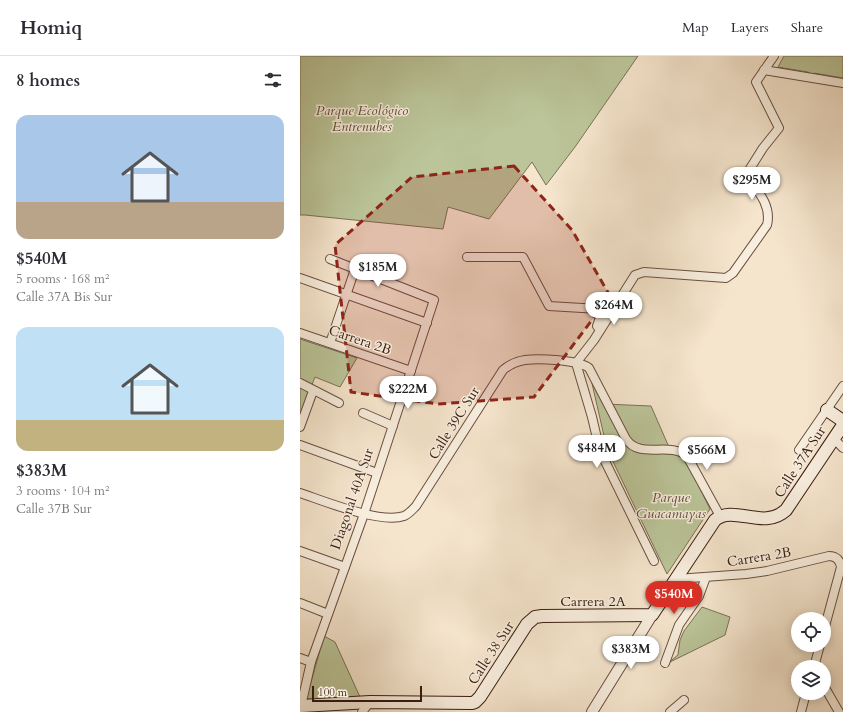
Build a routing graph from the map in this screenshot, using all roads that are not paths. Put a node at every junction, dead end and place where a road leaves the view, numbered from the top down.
1 (774, 56) edge
2 (764, 70) junction
3 (843, 83) edge
4 (467, 257) dead end
5 (330, 259) dead end
6 (355, 268) junction
7 (300, 278) edge
8 (347, 295) junction
9 (426, 323) junction
10 (600, 330) junction
11 (300, 333) edge
12 (330, 342) junction
13 (576, 363) junction
14 (410, 371) junction
15 (300, 384) edge
16 (843, 386) edge
17 (312, 390) junction
18 (339, 403) dead end
19 (827, 410) junction
20 (363, 414) dead end
21 (843, 421) edge
22 (843, 424) edge
23 (392, 426) junction
24 (300, 427) edge
25 (833, 438) junction
26 (300, 444) edge
27 (843, 448) edge
28 (799, 450) dead end
29 (377, 473) junction
30 (300, 493) edge
31 (364, 514) junction
32 (720, 516) junction
33 (300, 550) edge
34 (654, 561) dead end
35 (345, 567) junction
36 (706, 577) junction
37 (676, 579) junction
38 (300, 604) edge
39 (829, 612) edge
40 (328, 614) junction
41 (652, 615) junction
42 (535, 617) joint
43 (300, 658) edge
44 (311, 662) junction
45 (666, 663) dead end
46 (831, 698) edge
47 (684, 700) dead end
48 (804, 700) edge
49 (370, 702) junction
50 (300, 707) edge
51 (362, 712) edge
52 (592, 712) edge
53 (670, 712) edge
54 (801, 712) edge
55 (839, 712) edge

1 - 2 street
2 - 3 street
2 - 10 street
4 - 10 street
5 - 6 street
6 - 8 street
6 - 9 street, Diagonal 40A Sur
7 - 8 street
8 - 9 street
8 - 12 street
9 - 14 street, Diagonal 40A Sur
10 - 13 street
11 - 12 street, Carrera 2B
12 - 14 street, Carrera 2B
13 - 31 street, Calle 39C Sur
13 - 32 street
13 - 34 street
14 - 23 street, Diagonal 40A Sur
15 - 17 street
16 - 19 street, Calle 37A Sur
17 - 18 street
17 - 24 street
19 - 21 main road
19 - 28 street, Calle 37A Sur
20 - 23 street
22 - 25 main road, Calle 37A Sur
23 - 29 street, Diagonal 40A Sur
25 - 27 street
25 - 32 main road, Calle 37A Sur
26 - 29 street
29 - 31 street, Diagonal 40A Sur
30 - 31 street, Calle 39C Sur
31 - 35 street, Diagonal 40A Sur
32 - 37 main road
33 - 35 street
35 - 40 street, Diagonal 40A Sur
36 - 37 street, Carrera 2B
36 - 39 street, Carrera 2B
36 - 45 street
37 - 41 main road
38 - 40 street
40 - 44 street, Diagonal 40A Sur
41 - 42 main road, Carrera 2A
41 - 52 street
42 - 49 main road, Calle 38 Sur
43 - 44 street
44 - 50 street, Diagonal 40A Sur
46 - 55 street
47 - 53 street
48 - 54 street
49 - 50 main road
49 - 51 street

